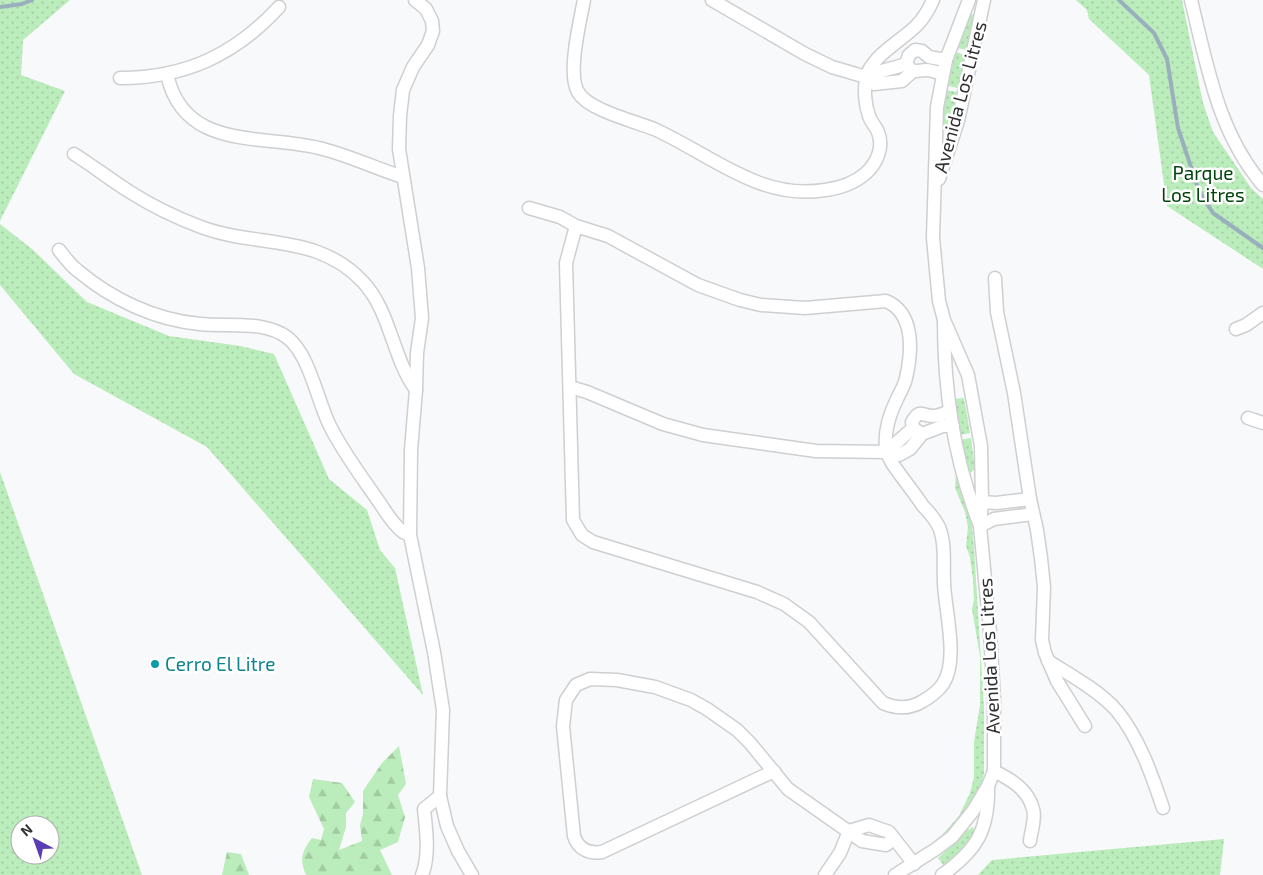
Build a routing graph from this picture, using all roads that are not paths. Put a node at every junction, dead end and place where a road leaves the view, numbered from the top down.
1 (416, 0) edge
2 (584, 0) edge
3 (712, 0) edge
4 (933, 0) edge
5 (1192, 0) edge
6 (967, 3) edge
7 (983, 6) edge
8 (279, 7) dead end
9 (946, 60) junction
10 (910, 67) junction
11 (167, 74) junction
12 (943, 74) junction
13 (866, 77) junction
14 (120, 78) dead end
15 (935, 130) junction
16 (954, 135) junction
17 (74, 154) dead end
18 (403, 177) junction
19 (1263, 185) edge
20 (935, 193) junction
21 (529, 208) dead end
22 (576, 226) junction
23 (59, 250) dead end
24 (996, 278) dead end
25 (1263, 313) edge
26 (944, 320) junction
27 (1236, 329) dead end
28 (964, 364) junction
29 (944, 369) junction
30 (570, 387) junction
31 (416, 390) junction
32 (950, 411) junction
33 (1248, 418) dead end
34 (1263, 423) edge
35 (953, 426) junction
36 (917, 431) junction
37 (886, 452) junction
38 (982, 474) junction
39 (963, 477) junction
40 (1030, 499) junction
41 (982, 502) junction
42 (1033, 514) junction
43 (980, 526) junction
44 (410, 535) junction
45 (1048, 661) junction
46 (1085, 726) dead end
47 (774, 771) junction
48 (994, 771) junction
49 (988, 786) junction
50 (440, 796) junction
51 (1163, 808) dead end
52 (963, 822) junction
53 (849, 831) junction
54 (981, 832) junction
55 (1030, 841) dead end
56 (914, 864) junction
57 (422, 875) edge
58 (472, 875) edge
59 (825, 875) edge
60 (895, 875) edge
61 (942, 875) edge

1 - 18 street
2 - 13 street
3 - 13 street
4 - 13 street
5 - 19 street
6 - 7 street
6 - 9 street, Avenida Los Litres
7 - 16 street, Avenida Los Litres
8 - 11 street
9 - 10 street
9 - 12 street, Avenida Los Litres
10 - 12 street
10 - 13 street
11 - 14 street
11 - 18 street
12 - 15 street, Avenida Los Litres
15 - 16 street
15 - 20 street, Avenida Los Litres
16 - 20 street, Avenida Los Litres
17 - 31 street
18 - 31 street
20 - 26 street, Avenida Los Litres
21 - 22 street
22 - 30 street
22 - 37 street
23 - 44 street
24 - 40 street
25 - 27 street
26 - 28 street, Avenida Los Litres
26 - 29 street, Avenida Los Litres
28 - 29 street
28 - 38 street, Avenida Los Litres
29 - 32 street, Avenida Los Litres
30 - 37 street
30 - 37 street
31 - 44 street
32 - 35 street, Avenida Los Litres
32 - 36 street
33 - 34 street
35 - 36 street
35 - 39 street, Avenida Los Litres
36 - 37 street
38 - 39 street
38 - 41 street, Avenida Los Litres
39 - 43 street, Avenida Los Litres
40 - 41 street
40 - 42 street
41 - 43 street, Avenida Los Litres
42 - 43 street
42 - 45 street
43 - 48 street, Avenida Los Litres
44 - 50 street
45 - 46 street
45 - 51 street
47 - 47 street
47 - 53 street
48 - 49 street, Avenida Los Litres
48 - 55 street
49 - 52 street, Avenida Los Litres
49 - 54 street, Avenida Los Litres
50 - 57 street
50 - 58 street
52 - 54 street
52 - 56 street, Avenida Los Litres
53 - 56 street
53 - 59 street
54 - 61 street, Avenida Los Litres
56 - 60 street, Avenida Los Litres

